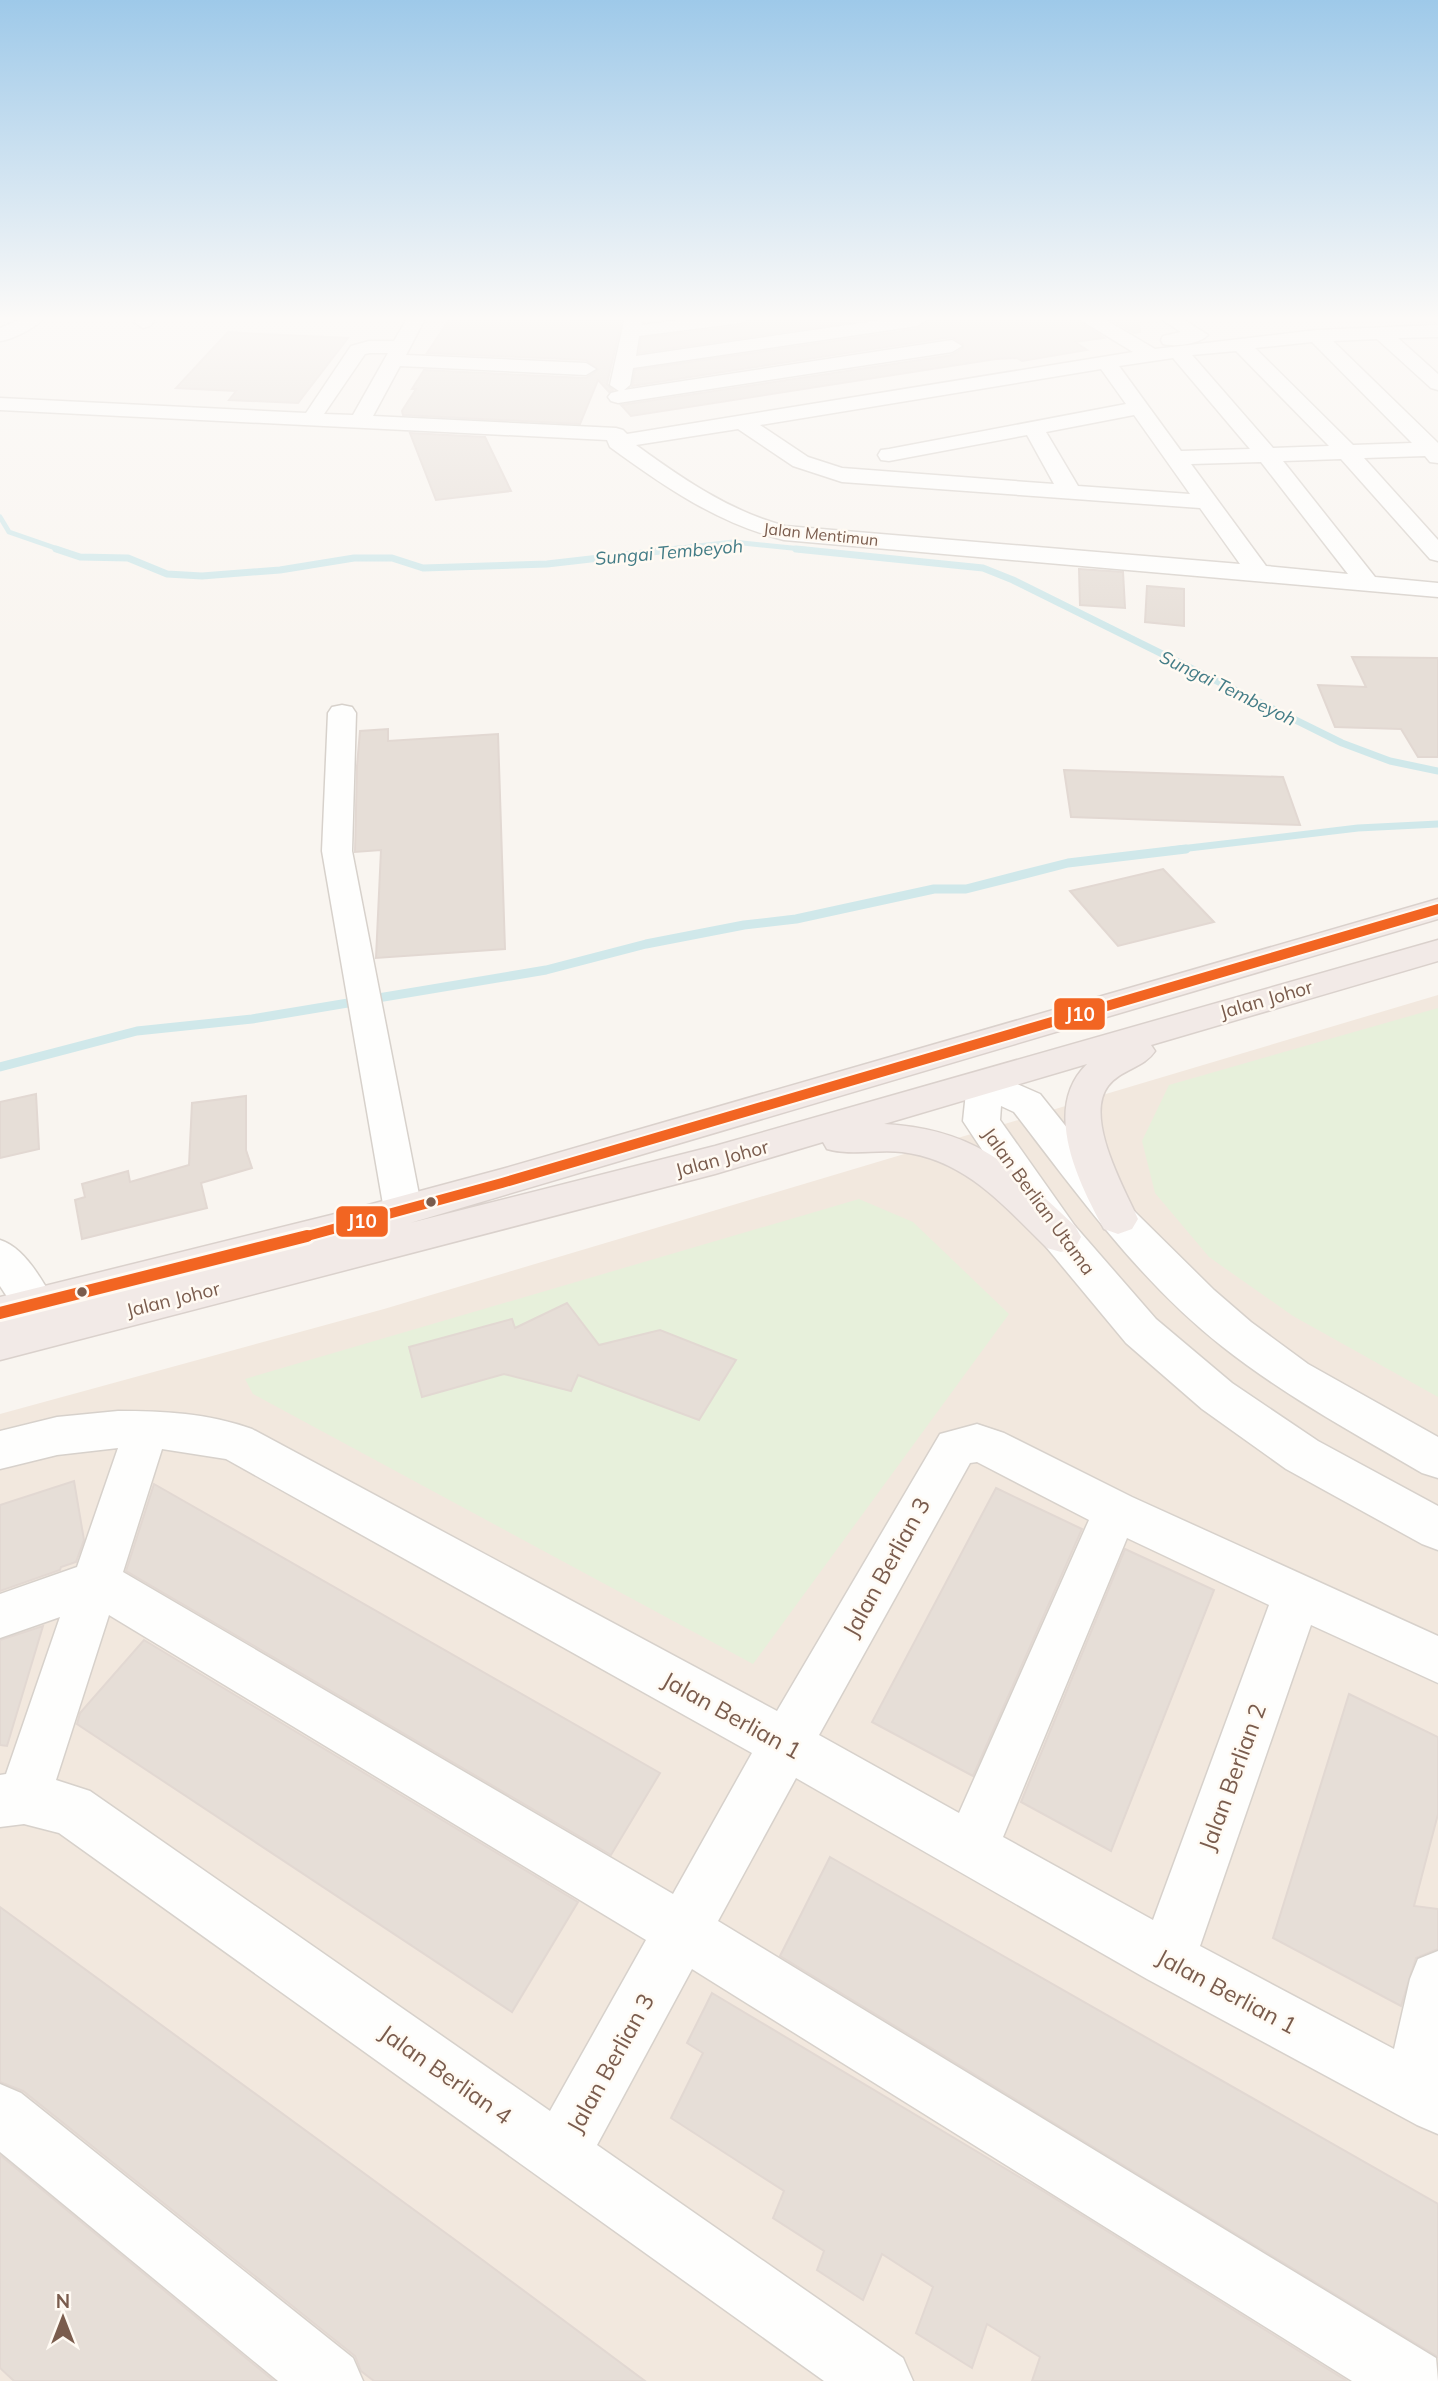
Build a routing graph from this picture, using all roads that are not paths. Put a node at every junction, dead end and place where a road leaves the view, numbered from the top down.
1 (467, 428) edge
2 (595, 428) edge
3 (664, 428) edge
4 (694, 428) edge
5 (750, 428) edge
6 (1033, 428) joint
7 (1154, 428) edge
8 (1244, 428) edge
9 (1323, 428) edge
10 (1412, 428) edge
11 (592, 434) junction
12 (617, 438) junction
13 (1347, 452) junction
14 (1436, 452) edge
15 (889, 454) dead end
16 (1267, 455) junction
17 (1176, 458) junction
18 (1069, 492) junction
19 (1207, 502) junction
20 (1438, 554) edge
21 (1259, 573) junction
22 (1368, 584) junction
23 (1438, 590) edge
24 (342, 713) dead end
25 (1438, 909) edge
26 (1438, 950) edge
27 (1214, 1013) junction
28 (1055, 1020) junction
29 (855, 1077) junction
30 (985, 1083) junction
31 (715, 1160) junction
32 (403, 1210) junction
33 (1118, 1219) junction
34 (1061, 1237) junction
35 (2, 1262) edge
36 (17, 1308) edge
37 (0, 1343) edge
38 (146, 1431) junction
39 (0, 1450) edge
40 (1438, 1459) edge
41 (1116, 1511) junction
42 (1438, 1529) edge
43 (96, 1582) junction
44 (1297, 1595) junction
45 (0, 1616) edge
46 (1438, 1660) edge
47 (786, 1744) junction
48 (12, 1799) edge
49 (971, 1848) junction
50 (683, 1931) junction
51 (1167, 1959) junction
52 (1438, 1979) edge
53 (1426, 2098) edge
54 (0, 2114) edge
55 (559, 2154) junction
56 (330, 2381) edge
57 (880, 2381) edge
58 (1413, 2381) edge

1 - 11 street
2 - 11 street
3 - 12 street
4 - 12 street
5 - 18 street
6 - 15 street
6 - 18 street
7 - 17 street
8 - 16 street
9 - 13 street
10 - 14 street
11 - 12 street
12 - 21 street, Jalan Mentimun
13 - 14 street
13 - 16 street
13 - 20 street
16 - 17 street
16 - 22 street
17 - 19 street
18 - 19 street
19 - 21 street
21 - 22 street, Jalan Mentimun
22 - 23 street, Jalan Mentimun
24 - 32 street
25 - 28 highway, Jalan Johor
26 - 27 highway, Jalan Johor
27 - 30 highway, Jalan Johor
27 - 33 highway
28 - 29 highway, Jalan Johor
28 - 30 highway
29 - 30 highway
29 - 32 highway, Jalan Johor
30 - 31 highway, Jalan Johor
30 - 33 street
30 - 34 street, Jalan Berlian Utama
31 - 34 highway
31 - 37 highway, Jalan Johor
32 - 36 highway, Jalan Johor
33 - 40 street
34 - 42 street, Jalan Berlian Utama
35 - 36 street
38 - 39 street, Jalan Berlian 1
38 - 43 street
38 - 47 street, Jalan Berlian 1
41 - 44 street, Jalan Berlian 3
41 - 47 street, Jalan Berlian 3
41 - 49 street
43 - 45 street
43 - 48 street
43 - 50 street
44 - 46 street, Jalan Berlian 3
44 - 51 street, Jalan Berlian 2
47 - 49 street, Jalan Berlian 1
47 - 50 street, Jalan Berlian 3
48 - 55 street, Jalan Berlian 4
49 - 51 street, Jalan Berlian 1
50 - 55 street, Jalan Berlian 3
50 - 58 street
51 - 53 street, Jalan Berlian 1
52 - 53 street
54 - 56 street
55 - 57 street, Jalan Berlian 4

